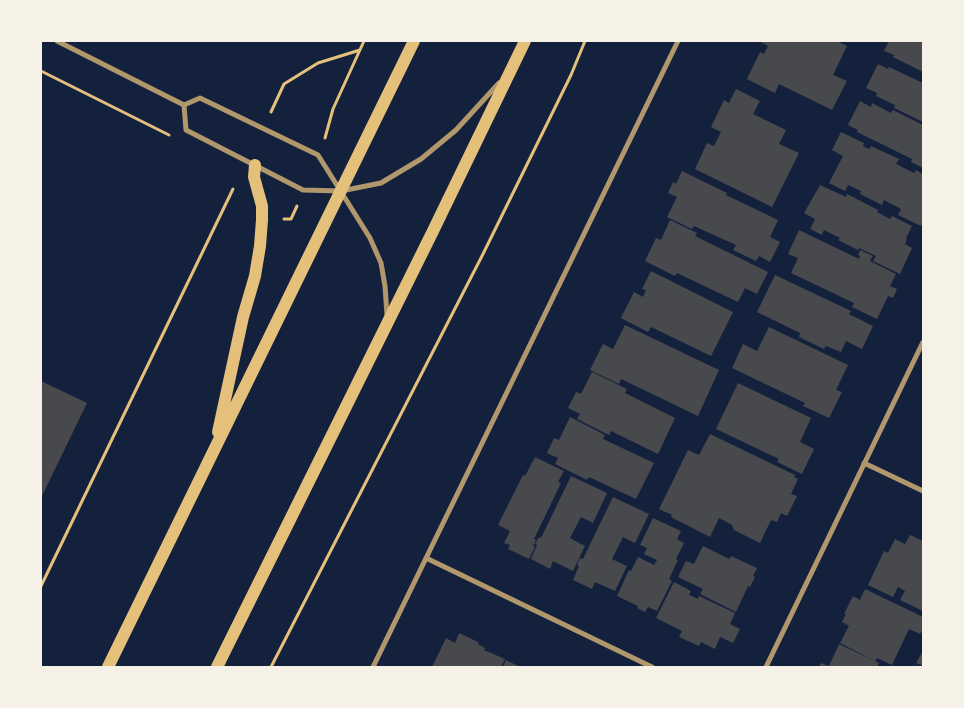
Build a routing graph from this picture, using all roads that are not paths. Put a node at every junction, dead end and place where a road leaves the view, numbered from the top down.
1 (57, 41) edge
2 (414, 41) edge
3 (526, 41) edge
4 (678, 41) edge
5 (512, 70) junction
6 (184, 105) junction
7 (251, 163) junction
8 (341, 191) junction
9 (388, 323) junction
10 (923, 342) edge
11 (214, 451) junction
12 (864, 463) junction
13 (923, 491) edge
14 (426, 558) junction
15 (108, 667) edge
16 (217, 667) edge
17 (373, 667) edge
18 (652, 667) edge
19 (766, 667) edge

1 - 6 street
2 - 8 main road
3 - 5 main road
4 - 14 street
5 - 8 street
5 - 9 main road
6 - 7 street
6 - 8 street
7 - 8 street
7 - 11 main road
8 - 9 street
8 - 11 main road
9 - 16 main road
10 - 12 street
11 - 15 main road
12 - 13 street
12 - 19 street
14 - 17 street
14 - 18 street

